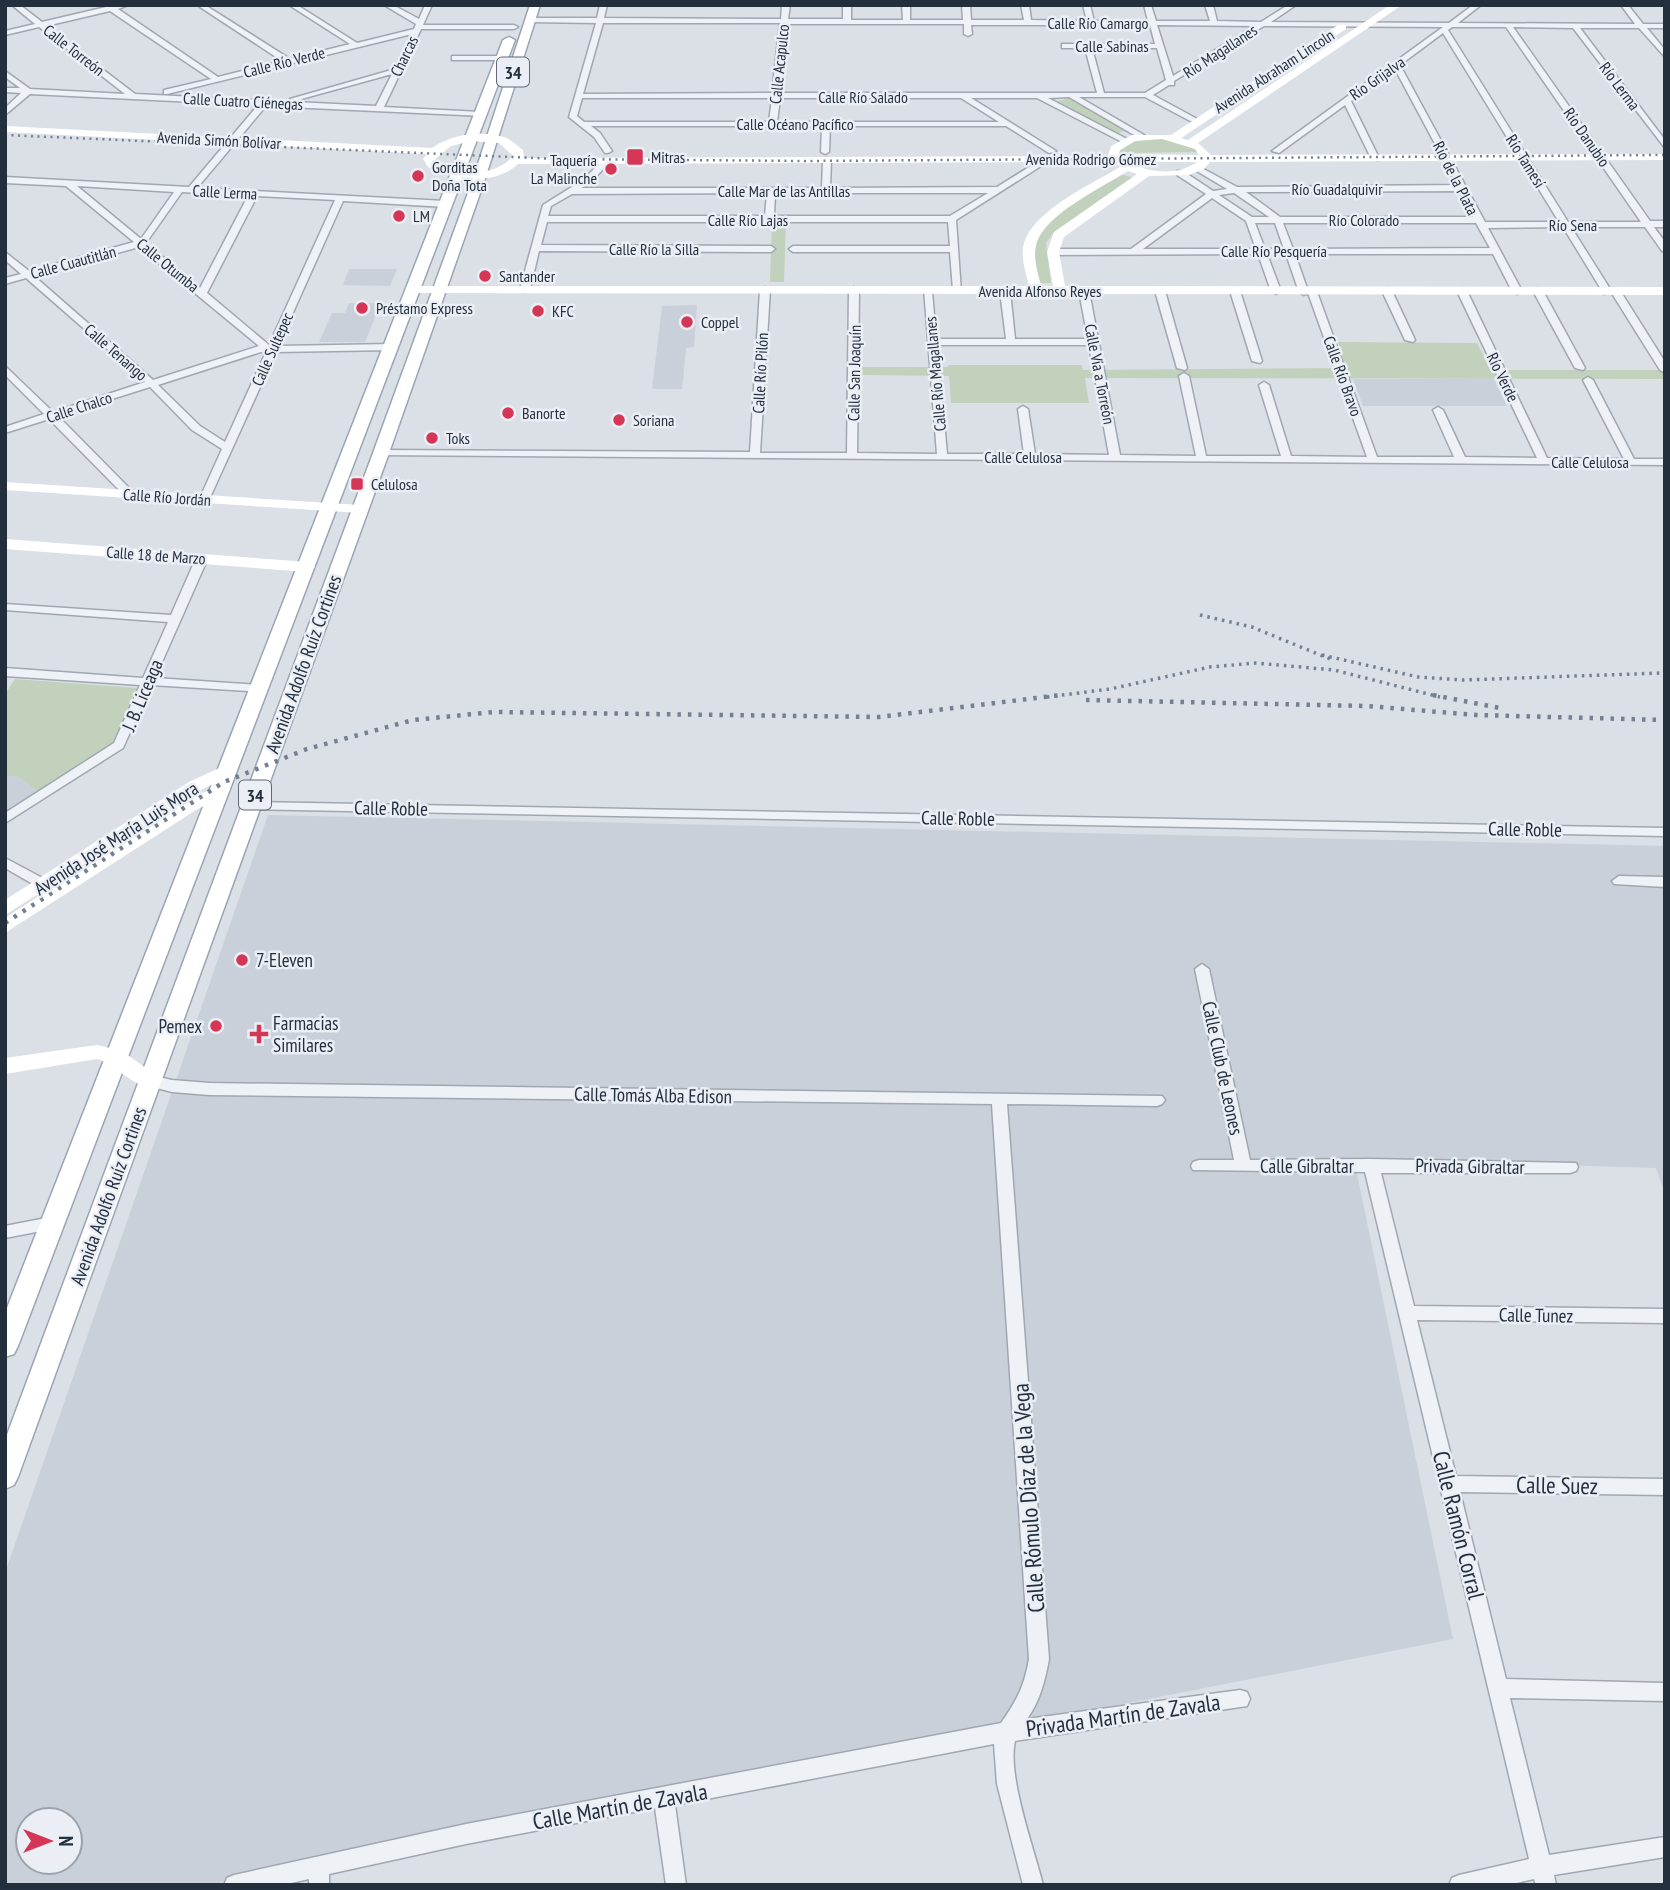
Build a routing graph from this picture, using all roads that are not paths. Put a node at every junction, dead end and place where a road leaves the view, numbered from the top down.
1 (15, 5) edge
2 (125, 5) edge
3 (200, 5) edge
4 (292, 5) edge
5 (387, 5) edge
6 (429, 5) edge
7 (522, 5) edge
8 (536, 5) edge
9 (604, 5) edge
10 (786, 5) edge
11 (847, 5) edge
12 (906, 5) edge
13 (966, 5) edge
14 (1025, 5) edge
15 (1086, 5) edge
16 (1147, 5) edge
17 (1209, 5) edge
18 (1269, 5) edge
19 (1293, 5) edge
20 (1375, 5) edge
21 (1397, 5) edge
22 (1478, 5) edge
23 (1624, 5) edge
24 (110, 7) edge
25 (1274, 17) junction
26 (530, 20) junction
27 (599, 21) junction
28 (784, 22) junction
29 (847, 22) junction
30 (907, 22) junction
31 (968, 22) junction
32 (1028, 23) junction
33 (1091, 23) junction
34 (42, 24) junction
35 (1152, 24) junction
36 (1214, 24) junction
37 (1262, 24) junction
38 (1345, 24) junction
39 (1369, 24) junction
40 (1508, 25) junction
41 (1575, 26) junction
42 (1641, 26) junction
43 (1665, 26) edge
44 (418, 27) junction
45 (514, 27) junction
46 (1448, 28) junction
47 (5, 33) edge
48 (968, 34) dead end
49 (354, 44) junction
50 (1065, 46) dead end
51 (1088, 46) junction
52 (1160, 46) junction
53 (1665, 55) edge
54 (456, 58) dead end
55 (502, 58) junction
56 (287, 61) junction
57 (1396, 64) junction
58 (398, 70) junction
59 (5, 73) edge
60 (216, 79) junction
61 (1171, 83) junction
62 (5, 90) edge
63 (28, 91) junction
64 (1147, 95) junction
65 (132, 96) junction
66 (152, 96) junction
67 (578, 96) junction
68 (1040, 96) junction
69 (1070, 96) junction
70 (1101, 96) junction
71 (775, 97) junction
72 (963, 97) junction
73 (1346, 99) junction
74 (265, 102) junction
75 (280, 103) junction
76 (380, 107) junction
77 (5, 113) edge
78 (481, 114) junction
79 (1196, 122) junction
80 (583, 124) junction
81 (773, 124) junction
82 (826, 124) junction
83 (1006, 124) junction
84 (5, 129) edge
85 (474, 133) junction
86 (493, 134) junction
87 (5, 137) edge
88 (1141, 137) junction
89 (1174, 138) junction
90 (1125, 141) junction
91 (1191, 142) junction
92 (229, 144) junction
93 (1665, 148) edge
94 (1276, 151) junction
95 (1445, 154) junction
96 (1522, 154) junction
97 (1599, 154) junction
98 (432, 155) junction
99 (1050, 155) junction
100 (1114, 155) junction
101 (1206, 155) junction
102 (1373, 155) junction
103 (518, 156) junction
104 (607, 156) junction
105 (826, 156) junction
106 (1665, 157) edge
107 (1128, 167) junction
108 (1198, 168) junction
109 (1146, 173) junction
110 (1180, 173) junction
111 (459, 174) junction
112 (480, 174) junction
113 (5, 180) edge
114 (68, 183) junction
115 (1461, 188) junction
116 (180, 189) junction
117 (191, 190) junction
118 (997, 190) junction
119 (1235, 190) junction
120 (570, 191) junction
121 (771, 191) junction
122 (826, 191) junction
123 (254, 193) junction
124 (1212, 194) junction
125 (340, 198) junction
126 (446, 204) junction
127 (543, 219) junction
128 (952, 219) junction
129 (769, 220) junction
130 (1250, 220) junction
131 (1278, 220) junction
132 (1479, 222) junction
133 (1648, 224) junction
134 (1566, 225) junction
135 (1665, 225) edge
136 (142, 243) junction
137 (536, 248) junction
138 (793, 248) dead end
139 (771, 249) dead end
140 (953, 249) junction
141 (1665, 249) edge
142 (1263, 251) junction
143 (1290, 251) junction
144 (1494, 251) junction
145 (1053, 252) junction
146 (1133, 252) junction
147 (5, 255) edge
148 (27, 275) junction
149 (5, 281) edge
150 (439, 288) junction
151 (415, 289) junction
152 (525, 289) junction
153 (765, 290) junction
154 (854, 290) junction
155 (958, 290) junction
156 (927, 291) junction
157 (1005, 291) junction
158 (1036, 291) junction
159 (1060, 291) junction
160 (1084, 291) junction
161 (1160, 291) junction
162 (1235, 291) junction
163 (1276, 291) junction
164 (1387, 291) junction
165 (1462, 291) junction
166 (1517, 291) junction
167 (1538, 291) junction
168 (1665, 291) edge
169 (1308, 292) junction
170 (1612, 292) junction
171 (202, 293) junction
172 (1410, 340) dead end
173 (933, 342) junction
174 (1012, 342) junction
175 (1094, 342) junction
176 (270, 347) junction
177 (392, 347) junction
178 (1257, 361) dead end
179 (1580, 368) dead end
180 (5, 369) edge
181 (1665, 370) edge
182 (1588, 380) dead end
183 (151, 383) junction
184 (1264, 385) dead end
185 (1023, 409) dead end
186 (1437, 410) dead end
187 (52, 416) junction
188 (5, 430) edge
189 (227, 448) junction
190 (381, 453) junction
191 (755, 456) junction
192 (852, 457) junction
193 (942, 457) junction
194 (1030, 457) junction
195 (1115, 458) junction
196 (1202, 458) junction
197 (1287, 459) junction
198 (1373, 460) junction
199 (1461, 461) junction
200 (1630, 461) junction
201 (1545, 462) junction
202 (1665, 462) edge
203 (5, 486) edge
204 (131, 495) junction
205 (204, 500) junction
206 (329, 509) junction
207 (360, 509) junction
208 (5, 544) edge
209 (202, 558) junction
210 (307, 567) junction
211 (5, 607) edge
212 (175, 619) junction
213 (5, 672) edge
214 (148, 681) junction
215 (259, 689) junction
216 (228, 770) junction
217 (221, 790) junction
218 (251, 806) junction
219 (5, 819) edge
220 (1665, 832) edge
221 (5, 862) edge
222 (1619, 881) dead end
223 (1665, 882) edge
224 (43, 884) junction
225 (5, 909) edge
226 (5, 928) edge
227 (1202, 969) dead end
228 (115, 1056) junction
229 (5, 1066) edge
230 (150, 1081) junction
231 (999, 1099) junction
232 (1157, 1100) dead end
233 (1371, 1165) junction
234 (1199, 1166) dead end
235 (1243, 1166) junction
236 (1570, 1167) dead end
237 (51, 1223) junction
238 (5, 1232) edge
239 (1407, 1313) junction
240 (1665, 1316) edge
241 (5, 1346) edge
242 (5, 1477) edge
243 (1449, 1484) junction
244 (1665, 1487) edge
245 (1498, 1688) junction
246 (1665, 1692) edge
247 (1240, 1699) dead end
248 (1007, 1732) junction
249 (664, 1799) junction
250 (1665, 1847) edge
251 (319, 1876) edge
252 (1544, 1876) edge
253 (234, 1885) edge
254 (676, 1885) edge
255 (1033, 1885) edge
256 (1459, 1885) edge

1 - 34 street, Calle Torreón
2 - 24 street
3 - 56 street
4 - 49 street
5 - 44 street
6 - 44 street, Charcas
7 - 45 main road, Avenida Adolfo Ruíz Cortines / 34
8 - 26 main road, Avenida Adolfo Ruíz Cortines / 34
9 - 27 street
10 - 28 street, Calle Acapulco
11 - 29 street
12 - 30 street
13 - 31 street
14 - 32 street
15 - 33 street
16 - 35 street
17 - 36 street
18 - 25 street
19 - 25 street, Río Magallanes
20 - 38 main road, Avenida Abraham Lincoln
21 - 39 main road
22 - 46 street, Río Grijalva
23 - 42 street
24 - 34 street
24 - 60 street
25 - 37 street, Río Magallanes
26 - 27 street, Calle Río Camargo
26 - 86 main road, Avenida Adolfo Ruíz Cortines / 34
27 - 28 street, Calle Río Camargo
27 - 67 street
28 - 29 street, Calle Río Camargo
28 - 71 street, Calle Acapulco
29 - 30 street, Calle Río Camargo
30 - 31 street, Calle Río Camargo
31 - 32 street, Calle Río Camargo
31 - 48 street
32 - 33 street, Calle Río Camargo
33 - 35 street, Calle Río Camargo
34 - 47 street
34 - 65 street, Calle Torreón
35 - 36 street, Calle Río Camargo
35 - 52 street
36 - 37 street, Calle Río Camargo
37 - 38 street, Calle Río Camargo
37 - 61 street, Río Magallanes
38 - 39 street, Calle Río Camargo
38 - 79 main road, Avenida Abraham Lincoln
39 - 46 street, Calle Río Camargo
39 - 91 main road
40 - 41 street, Calle Río Camargo
40 - 46 street, Calle Río Camargo
40 - 97 street, Río Danubio
41 - 42 street, Calle Río Camargo
41 - 93 street, Río Lerma
42 - 43 street, Calle Río Camargo
42 - 53 street
44 - 45 street, Calle Río Verde
44 - 49 street, Calle Río Verde
44 - 58 street, Charcas
45 - 55 main road, Avenida Adolfo Ruíz Cortines / 34
46 - 57 street, Río Grijalva
46 - 96 street, Río Tamesí
49 - 56 street, Calle Río Verde
50 - 51 street, Calle Sabinas
51 - 52 street, Calle Sabinas
51 - 70 street
52 - 61 street
54 - 55 street
55 - 78 main road, Avenida Adolfo Ruíz Cortines / 34
56 - 60 street, Calle Río Verde
57 - 73 street, Río Grijalva
57 - 95 street, Río de la Plata
58 - 75 street
58 - 76 street, Charcas
59 - 63 street
60 - 66 street, Calle Río Verde
61 - 64 street, Río Magallanes
62 - 63 street, Calle Cuatro Ciénegas
63 - 65 street, Calle Cuatro Ciénegas
63 - 77 street
64 - 70 street, Calle Río Salado
64 - 79 street
65 - 66 street, Calle Cuatro Ciénegas
66 - 74 street, Calle Cuatro Ciénegas
67 - 71 street, Calle Río Salado
67 - 80 street
68 - 69 street, Calle Río Salado
68 - 72 street, Calle Río Salado
68 - 90 street
69 - 70 street, Calle Río Salado
69 - 88 street
71 - 72 street, Calle Río Salado
71 - 81 street, Calle Acapulco
72 - 83 street
73 - 94 street, Río Grijalva
73 - 102 street
74 - 75 street, Calle Cuatro Ciénegas
74 - 92 street
75 - 76 street, Calle Cuatro Ciénegas
76 - 78 street, Calle Cuatro Ciénegas
78 - 85 main road, Avenida Adolfo Ruíz Cortines / 34
79 - 89 main road, Avenida Abraham Lincoln
80 - 81 street, Calle Océano Pacífico
80 - 104 street
81 - 82 street, Calle Océano Pacífico
82 - 83 street, Calle Océano Pacífico
82 - 105 street
83 - 99 street
84 - 92 main road, Avenida Simón Bolívar
85 - 86 main road
85 - 98 main road
85 - 111 main road, Avenida Adolfo Ruíz Cortines / 34
86 - 103 main road
86 - 112 main road, Avenida Adolfo Ruíz Cortines / 34
87 - 92 main road, Avenida Simón Bolívar
88 - 89 main road
88 - 90 main road
89 - 91 main road
90 - 100 main road
91 - 101 main road
92 - 98 main road, Avenida Simón Bolívar
92 - 117 street
93 - 97 main road, Avenida Rodrigo Gómez
94 - 101 main road, Avenida Rodrigo Gómez
94 - 102 main road, Avenida Rodrigo Gómez
95 - 96 main road, Avenida Rodrigo Gómez
95 - 102 main road, Avenida Rodrigo Gómez
95 - 115 street, Río de la Plata
96 - 97 main road, Avenida Rodrigo Gómez
96 - 134 street, Río Tamesí
97 - 106 main road, Avenida Rodrigo Gómez
97 - 133 street, Río Danubio
98 - 111 main road
99 - 100 main road, Avenida Rodrigo Gómez
99 - 105 main road, Avenida Rodrigo Gómez
99 - 118 street
100 - 101 main road, Avenida Rodrigo Gómez
100 - 107 main road
101 - 102 main road, Avenida Rodrigo Gómez
101 - 108 main road
103 - 104 main road, Avenida Rodrigo Gómez
103 - 112 main road
104 - 105 main road, Avenida Rodrigo Gómez
104 - 120 street
105 - 122 street
107 - 109 main road
107 - 158 main road
108 - 110 main road
108 - 119 street
109 - 110 main road
109 - 145 main road
110 - 124 street
111 - 112 main road
111 - 126 main road, Avenida Adolfo Ruíz Cortines / 34
112 - 150 main road, Avenida Adolfo Ruíz Cortines / 34
113 - 114 street, Calle Lerma
114 - 116 street, Calle Lerma
114 - 136 street, Calle Otumba
115 - 119 street, Río Guadalquivir
115 - 132 street, Río de la Plata
116 - 117 street, Calle Lerma
116 - 136 street
117 - 123 street, Calle Lerma
118 - 122 street, Calle Mar de las Antillas
118 - 128 street
119 - 124 street, Río Guadalquivir
119 - 131 street
120 - 121 street, Calle Mar de las Antillas
120 - 127 street
121 - 122 street, Calle Mar de las Antillas
121 - 129 street
123 - 125 street, Calle Lerma
123 - 171 street
124 - 130 street
124 - 146 street
125 - 126 street, Calle Lerma
125 - 176 street, Calle Sultepec
126 - 151 main road, Avenida Adolfo Ruíz Cortines / 34
127 - 129 street, Calle Río Lajas
127 - 137 street
128 - 129 street, Calle Río Lajas
128 - 140 street
130 - 131 street, Río Colorado
130 - 142 street
131 - 132 street, Río Colorado
131 - 143 street, Calle Río Bravo
132 - 134 street, Río Sena
132 - 144 street, Río de la Plata
133 - 134 street, Río Sena
133 - 135 street, Río Sena
133 - 141 street, Río Danubio
134 - 170 street, Río Tamesí
136 - 148 street, Calle Cuautitlán
136 - 171 street, Calle Otumba
137 - 139 street, Calle Río la Silla
137 - 152 street
138 - 140 street
140 - 155 street
142 - 143 street, Calle Río Pesquería
142 - 146 street, Calle Río Pesquería
142 - 163 street
143 - 144 street, Calle Río Pesquería
143 - 169 street, Calle Río Bravo
144 - 166 street, Río de la Plata
145 - 146 street, Calle Río Pesquería
145 - 159 main road
147 - 148 street, Calle Tenango
148 - 149 street, Calle Cuautitlán
148 - 183 street, Calle Tenango
150 - 151 main road, Avenida Alfonso Reyes
150 - 152 main road, Avenida Alfonso Reyes
150 - 190 main road, Avenida Adolfo Ruíz Cortines / 34
151 - 177 main road, Avenida Adolfo Ruíz Cortines / 34
152 - 153 main road, Avenida Alfonso Reyes
153 - 154 main road, Avenida Alfonso Reyes
153 - 191 street, Calle Río Pilón
154 - 156 main road, Avenida Alfonso Reyes
154 - 192 street, Calle San Joaquín
155 - 156 main road, Avenida Alfonso Reyes
155 - 157 main road, Avenida Alfonso Reyes
156 - 173 street, Calle Río Magallanes
157 - 158 main road, Avenida Alfonso Reyes
157 - 174 street
158 - 159 main road, Avenida Alfonso Reyes
159 - 160 main road, Avenida Alfonso Reyes
160 - 161 main road, Avenida Alfonso Reyes
160 - 175 street, Calle Vía a Torreón
161 - 162 main road, Avenida Alfonso Reyes
161 - 196 street
162 - 163 main road, Avenida Alfonso Reyes
162 - 178 street
163 - 169 main road, Avenida Alfonso Reyes
164 - 165 main road, Avenida Alfonso Reyes
164 - 169 main road, Avenida Alfonso Reyes
164 - 172 street
165 - 166 main road, Avenida Alfonso Reyes
165 - 201 street, Río Verde
166 - 167 main road, Avenida Alfonso Reyes
167 - 170 main road, Avenida Alfonso Reyes
167 - 179 street
168 - 170 main road, Avenida Alfonso Reyes
169 - 198 street, Calle Río Bravo
170 - 181 street, Río Tamesí
171 - 176 street, Calle Otumba
173 - 174 street
173 - 193 street, Calle Río Magallanes
174 - 175 street
175 - 195 street, Calle Vía a Torreón
176 - 177 street, Calle Chalco
176 - 183 street, Calle Chalco
176 - 189 street, Calle Sultepec
177 - 206 main road, Avenida Adolfo Ruíz Cortines / 34
180 - 187 street
182 - 200 street
183 - 187 street, Calle Chalco
183 - 189 street, Calle Tenango
184 - 197 street
185 - 194 street
186 - 199 street
187 - 188 street, Calle Chalco
187 - 204 street
189 - 205 street, Calle Sultepec
190 - 191 street, Calle Celulosa
190 - 207 main road, Avenida Adolfo Ruíz Cortines / 34
191 - 192 street, Calle Celulosa
192 - 193 street, Calle Celulosa
193 - 194 street, Calle Celulosa
194 - 195 street, Calle Celulosa
195 - 196 street, Calle Celulosa
196 - 197 street, Calle Celulosa
197 - 198 street, Calle Celulosa
198 - 199 street, Calle Celulosa
199 - 201 street, Calle Celulosa
200 - 201 street, Calle Celulosa
200 - 202 street, Calle Celulosa
203 - 204 main road, Calle Río Jordán
204 - 205 main road, Calle Río Jordán
205 - 206 main road, Calle Río Jordán
206 - 207 main road, Calle Río Jordán
206 - 210 main road, Avenida Adolfo Ruíz Cortines / 34
207 - 218 main road, Avenida Adolfo Ruíz Cortines / 34
208 - 209 main road, Calle 18 de Marzo
209 - 210 main road, Calle 18 de Marzo
209 - 212 street, J. B. Liceaga
210 - 215 main road, Avenida Adolfo Ruíz Cortines / 34
211 - 212 street
212 - 214 street, J. B. Liceaga
213 - 214 street
214 - 215 street
214 - 219 street, J. B. Liceaga
215 - 216 main road, Avenida Adolfo Ruíz Cortines / 34
216 - 217 main road, Avenida Adolfo Ruíz Cortines / 34
216 - 224 main road, Avenida José María Luis Mora
217 - 226 main road, Avenida José María Luis Mora
217 - 228 main road, Avenida Adolfo Ruíz Cortines / 34
218 - 220 street, Calle Roble
218 - 230 main road, Avenida Adolfo Ruíz Cortines / 34
221 - 224 street
222 - 223 street
224 - 225 main road, Avenida José María Luis Mora
227 - 235 street, Calle Club de Leones
228 - 229 main road
228 - 230 main road
228 - 237 main road, Avenida Adolfo Ruíz Cortines / 34
230 - 231 street, Calle Tomás Alba Edison
230 - 242 main road, Avenida Adolfo Ruíz Cortines / 34
231 - 232 street, Calle Tomás Alba Edison
231 - 248 street, Calle Rómulo Díaz de la Vega
233 - 235 street, Calle Gibraltar
233 - 236 street, Privada Gibraltar
233 - 239 street, Calle Ramón Corral
234 - 235 street
237 - 238 street
237 - 241 main road, Avenida Adolfo Ruíz Cortines / 34
239 - 240 street, Calle Tunez
239 - 243 street, Calle Ramón Corral
243 - 244 street, Calle Suez
243 - 245 street, Calle Ramón Corral
245 - 246 street
245 - 252 street, Calle Ramón Corral
247 - 248 street, Privada Martín de Zavala
248 - 249 street, Calle Martín de Zavala
248 - 255 street, Calle Rómulo Díaz de la Vega
249 - 251 street, Calle Martín de Zavala
249 - 254 street
250 - 252 street
251 - 253 street, Calle Martín de Zavala
252 - 256 street

